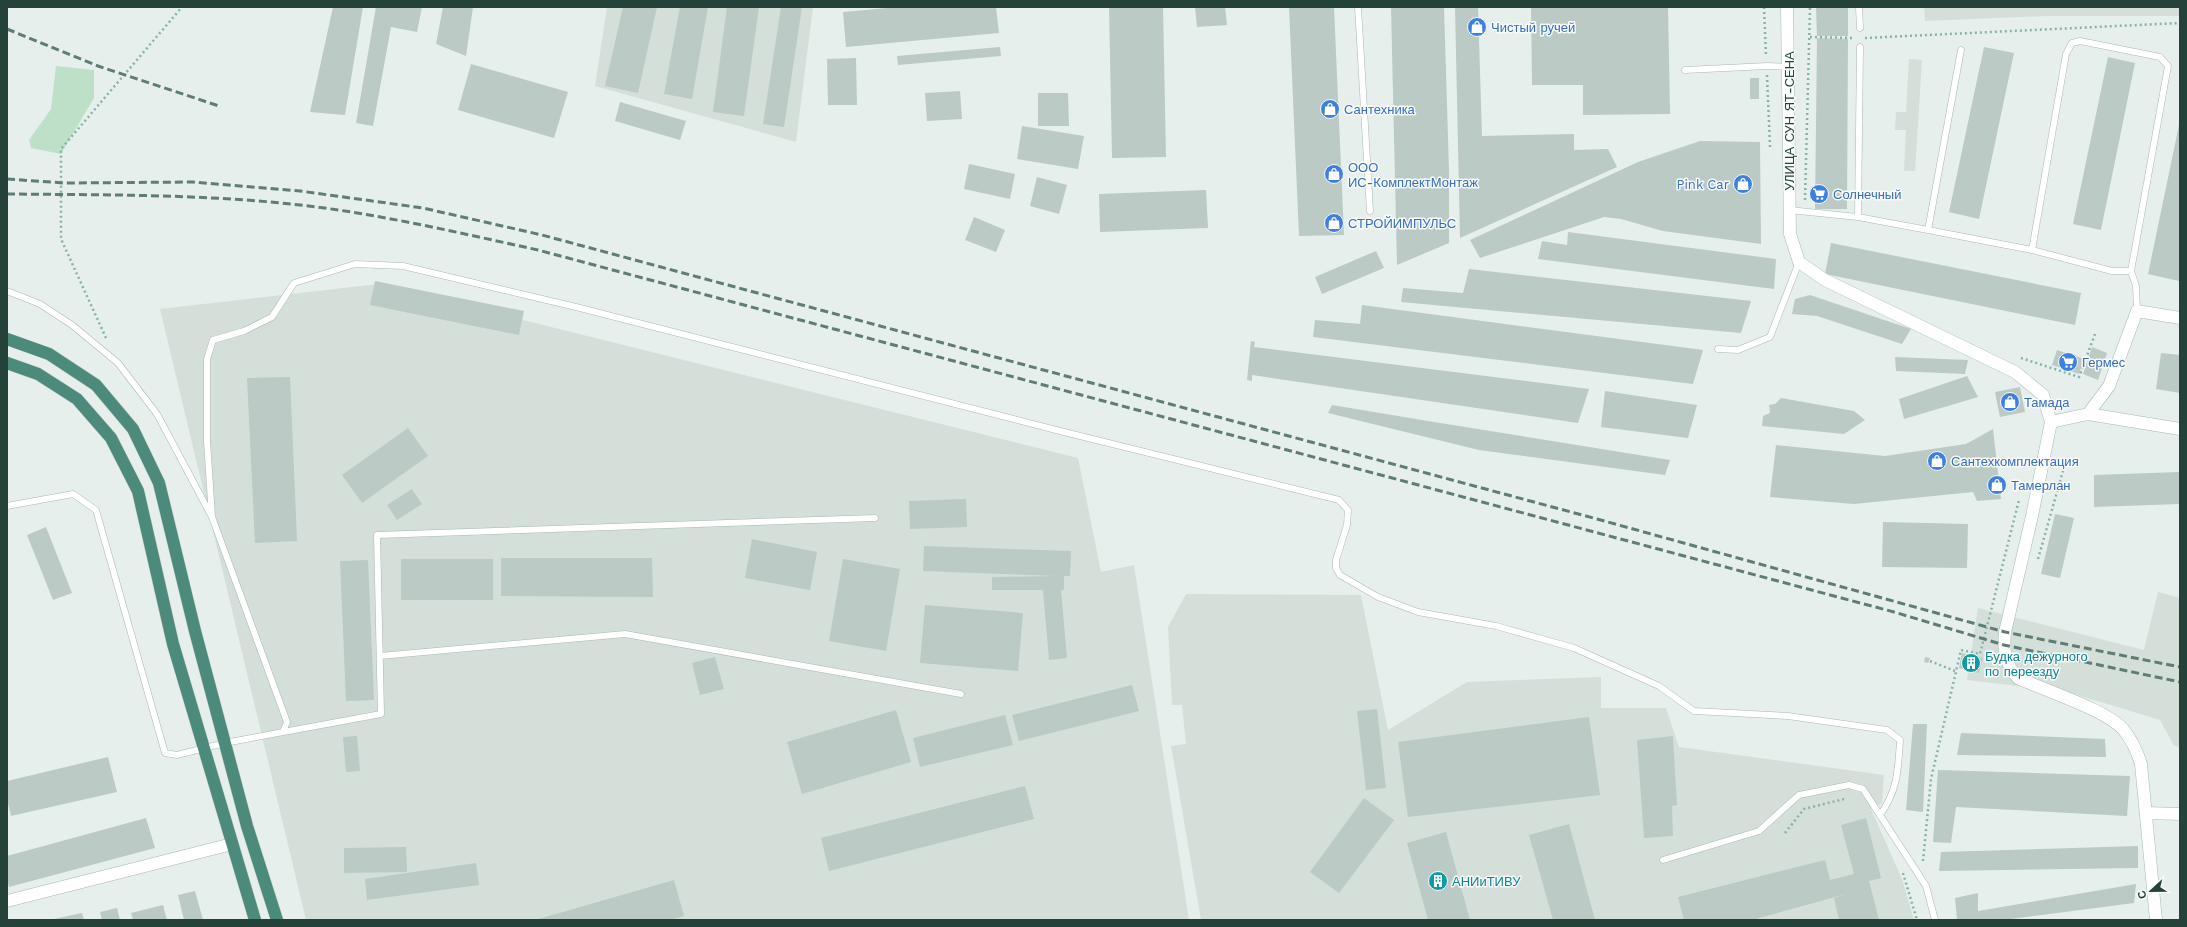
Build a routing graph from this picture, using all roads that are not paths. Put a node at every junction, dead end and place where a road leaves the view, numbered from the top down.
1 (1358, 7) edge
2 (1787, 7) edge
3 (1859, 7) edge
4 (1860, 28) dead end
5 (1860, 47) dead end
6 (1961, 50) dead end
7 (1788, 68) junction
8 (1685, 70) dead end
9 (1789, 210) junction
10 (1370, 211) dead end
11 (1858, 217) junction
12 (1928, 230) junction
13 (2032, 250) junction
14 (1799, 262) junction
15 (2131, 271) junction
16 (7, 291) edge
17 (2137, 311) junction
18 (2180, 318) edge
19 (7, 339) edge
20 (1718, 349) dead end
21 (7, 362) edge
22 (2088, 414) junction
23 (2051, 422) junction
24 (2180, 429) edge
25 (7, 506) edge
26 (212, 517) junction
27 (875, 518) dead end
28 (380, 656) junction
29 (961, 694) dead end
30 (283, 732) junction
31 (225, 743) junction
32 (204, 749) junction
33 (2146, 813) junction
34 (1880, 814) junction
35 (2180, 814) edge
36 (232, 844) junction
37 (1663, 860) dead end
38 (7, 901) edge
39 (254, 920) edge
40 (277, 920) edge
41 (1935, 920) edge
42 (2156, 920) edge

1 - 10 lane
2 - 7 main road, УЛИЦА СУН ЯТ-СЕНА
3 - 4 lane
5 - 11 lane
6 - 12 lane
7 - 8 lane
7 - 9 main road, УЛИЦА СУН ЯТ-СЕНА
9 - 11 lane
9 - 14 main road, УЛИЦА СУН ЯТ-СЕНА
11 - 12 lane
12 - 13 lane
13 - 15 lane
13 - 15 lane
14 - 20 lane
14 - 23 main road
15 - 17 lane
16 - 26 lane
17 - 18 main road
17 - 22 main road
19 - 31 highway
21 - 32 highway
22 - 23 main road
22 - 24 main road
23 - 33 main road
25 - 32 lane
26 - 30 lane
26 - 34 lane
27 - 28 lane
28 - 29 lane
28 - 30 lane
30 - 31 lane
31 - 32 lane
31 - 40 highway
32 - 36 highway
33 - 35 main road
33 - 42 main road
34 - 37 lane
34 - 41 lane
36 - 38 main road
36 - 39 highway

